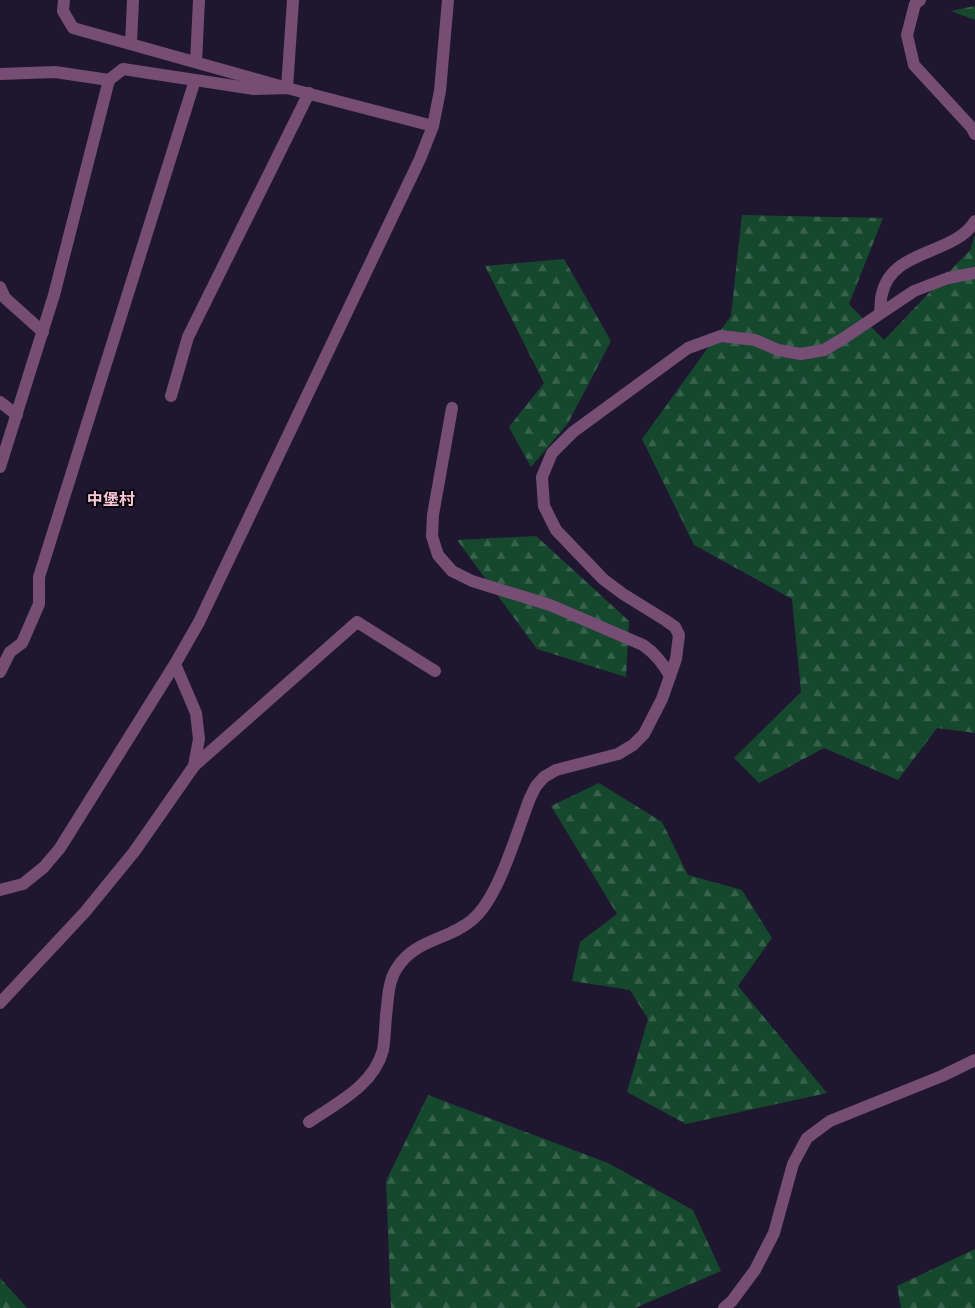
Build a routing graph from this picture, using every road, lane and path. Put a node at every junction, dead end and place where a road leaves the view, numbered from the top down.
1 (64, 0) edge
2 (133, 0) edge
3 (198, 0) edge
4 (293, 0) edge
5 (448, 0) edge
6 (920, 0) edge
7 (131, 44) junction
8 (196, 62) junction
9 (0, 74) edge
10 (109, 80) junction
11 (195, 80) junction
12 (287, 88) junction
13 (309, 93) junction
14 (433, 126) junction
15 (975, 134) edge
16 (975, 221) edge
17 (975, 272) edge
18 (0, 287) edge
19 (880, 313) junction
20 (42, 332) junction
21 (171, 396) dead end
22 (0, 402) edge
23 (452, 408) dead end
24 (17, 415) junction
25 (0, 467) edge
26 (175, 664) junction
27 (434, 671) dead end
28 (0, 672) edge
29 (670, 676) junction
30 (194, 766) junction
31 (0, 890) edge
32 (0, 1003) edge
33 (975, 1060) edge
34 (309, 1122) dead end
35 (724, 1308) edge

1 - 7 street
2 - 7 street
3 - 8 street
4 - 12 street
5 - 14 street
6 - 15 street
7 - 8 street
8 - 12 street
9 - 10 street
10 - 11 street
10 - 20 street
11 - 12 street
11 - 28 street
12 - 13 street
13 - 14 street
13 - 21 street
14 - 26 street
16 - 19 street
17 - 19 street
18 - 20 street
19 - 29 street
20 - 24 street
22 - 24 street
23 - 29 street
24 - 25 street
26 - 30 street
26 - 31 street
27 - 30 street
29 - 34 street
30 - 32 street
33 - 35 street

